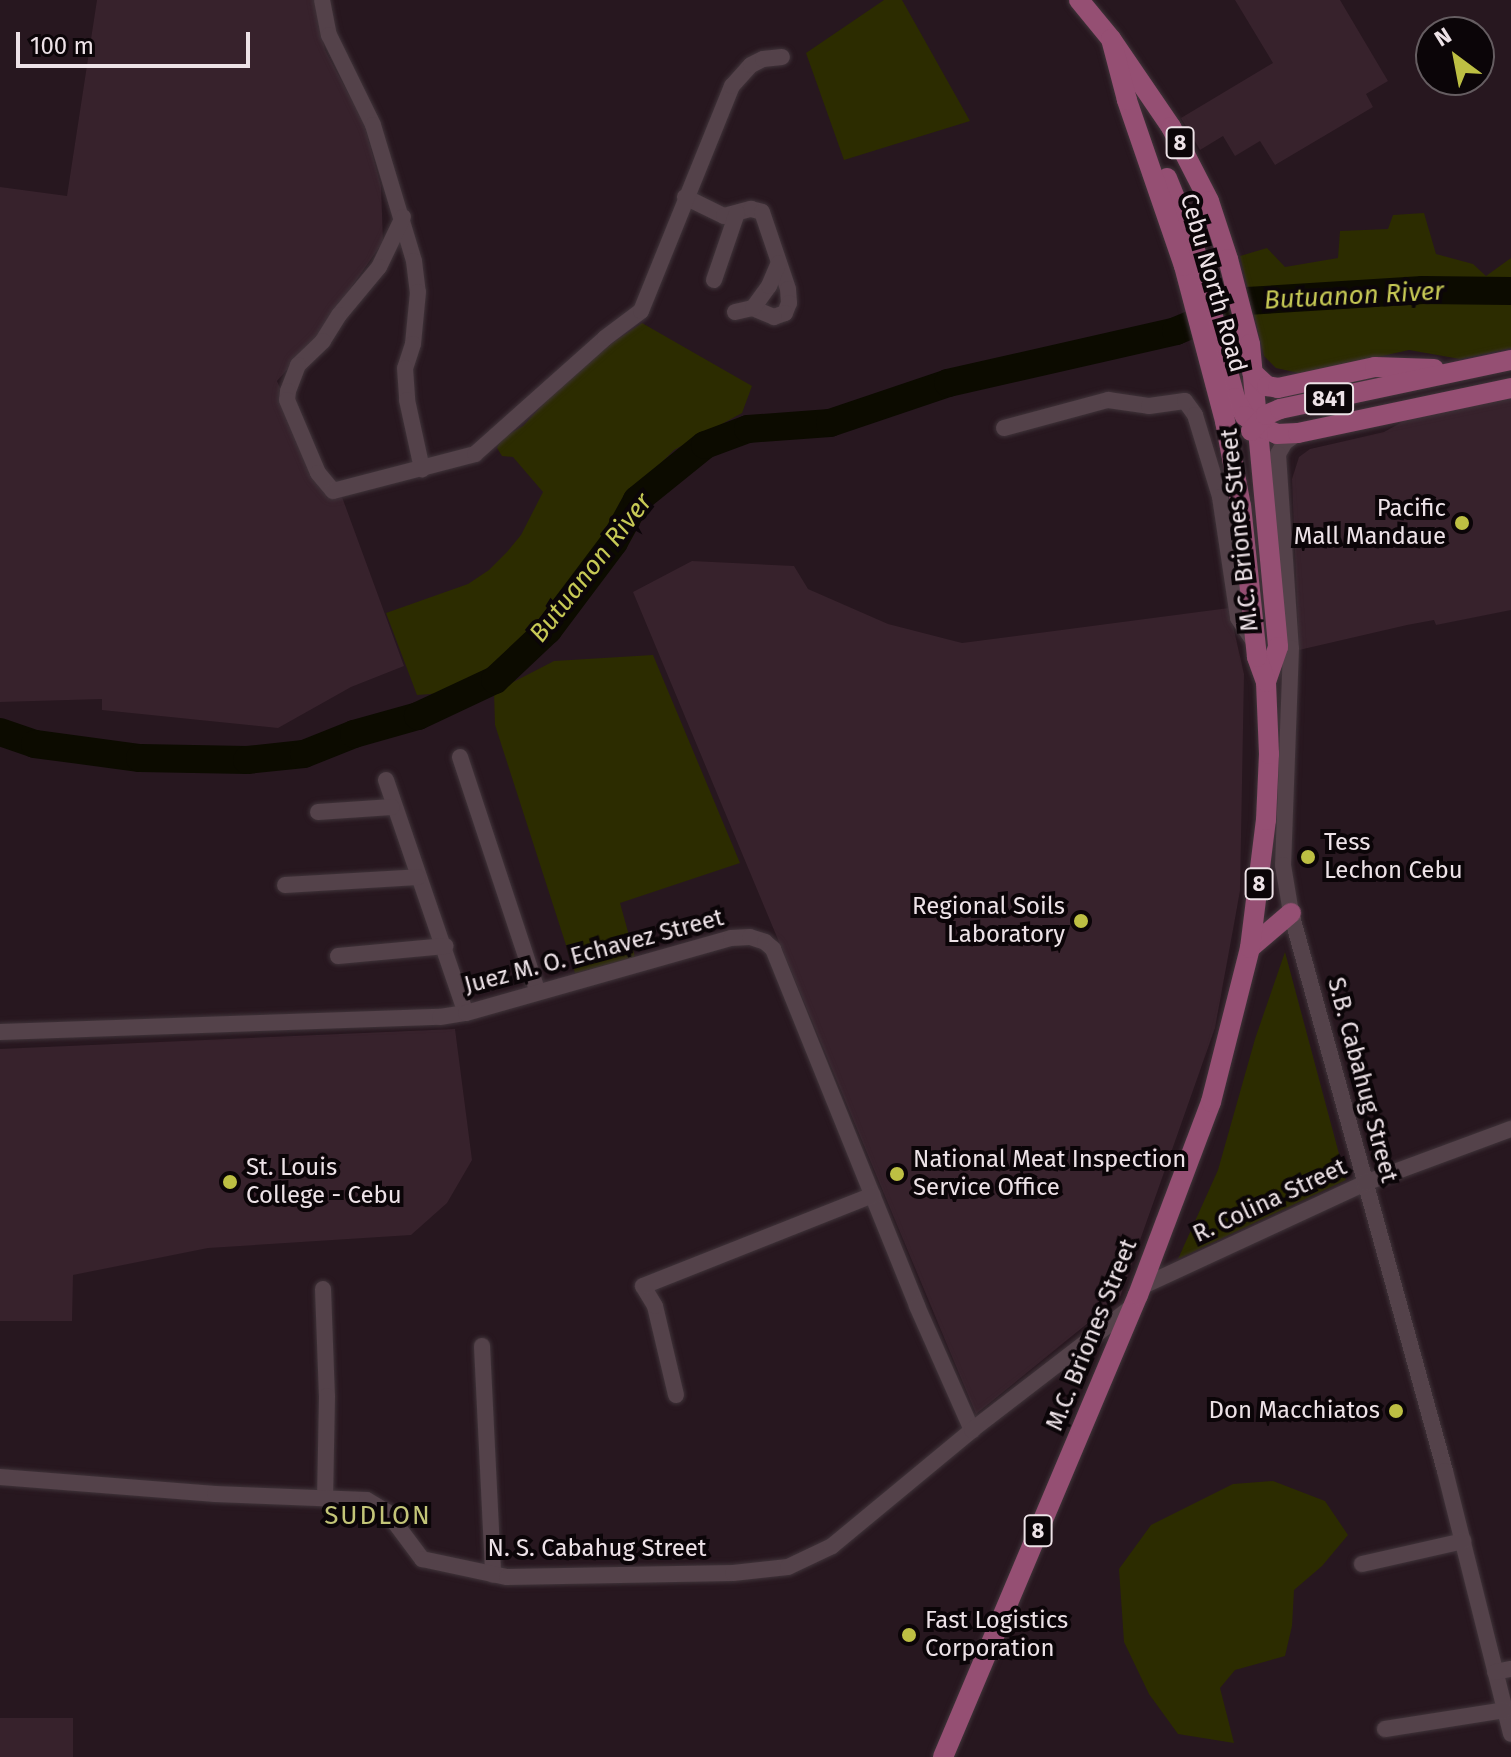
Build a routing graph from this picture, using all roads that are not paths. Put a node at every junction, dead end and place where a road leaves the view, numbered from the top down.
1 (322, 0) edge
2 (1079, 0) edge
3 (1111, 39) junction
4 (782, 57) dead end
5 (685, 197) junction
6 (737, 213) junction
7 (403, 217) junction
8 (779, 263) junction
9 (714, 280) dead end
10 (753, 308) junction
11 (735, 312) dead end
12 (1215, 353) junction
13 (1511, 360) edge
14 (1466, 370) junction
15 (1252, 372) junction
16 (1511, 388) edge
17 (1256, 425) junction
18 (1004, 428) dead end
19 (1298, 433) junction
20 (422, 469) junction
21 (1236, 481) junction
22 (1256, 645) junction
23 (1266, 682) junction
24 (460, 757) dead end
25 (386, 780) dead end
26 (392, 807) junction
27 (318, 812) dead end
28 (418, 877) junction
29 (285, 885) dead end
30 (1291, 913) junction
31 (446, 946) junction
32 (1250, 948) junction
33 (338, 956) dead end
34 (537, 990) junction
35 (466, 1013) junction
36 (0, 1032) edge
37 (1511, 1129) edge
38 (1365, 1183) junction
39 (873, 1195) junction
40 (323, 1289) dead end
41 (1137, 1297) junction
42 (482, 1346) dead end
43 (676, 1395) dead end
44 (972, 1430) junction
45 (0, 1477) edge
46 (325, 1499) junction
47 (1463, 1541) junction
48 (1362, 1564) dead end
49 (493, 1575) junction
50 (1503, 1670) edge
51 (1505, 1710) junction
52 (1385, 1729) dead end
53 (1511, 1734) edge
54 (943, 1757) edge

1 - 7 street
2 - 3 main road, 8
3 - 12 main road, Cebu North Road / 8
3 - 15 main road, Cebu North Road / 8
4 - 5 street
5 - 6 street
5 - 20 street
6 - 8 street
6 - 9 street
7 - 20 street
7 - 20 street
8 - 10 street
8 - 10 street
10 - 11 street
12 - 17 main road
12 - 21 main road, Cebu North Road / 8
13 - 14 main road, 841
14 - 15 main road
14 - 17 main road, 841
15 - 17 main road, M.C. Briones Street / 8
16 - 19 main road, 841
17 - 19 main road
17 - 21 main road
17 - 23 main road, M.C. Briones Street / 8
18 - 22 street
19 - 30 street, S.B. Cabahug Street
21 - 22 main road, M.C. Briones Street / 8
22 - 23 main road, M.C. Briones Street / 8
23 - 32 main road, M.C. Briones Street / 8
24 - 34 street
25 - 26 street
26 - 27 street
26 - 28 street
28 - 29 street
28 - 31 street
30 - 32 main road
30 - 38 street, S.B. Cabahug Street
31 - 33 street
31 - 35 street
32 - 41 main road, M.C. Briones Street / 8
34 - 35 street, Juez M. O. Echavez Street
34 - 39 street, Juez M. O. Echavez Street
35 - 36 street, Juez M. O. Echavez Street
37 - 38 street, R. Colina Street
38 - 41 street, R. Colina Street
38 - 47 street, S.B. Cabahug Street
39 - 43 street
39 - 44 street, Juez M. O. Echavez Street
40 - 46 street
41 - 44 street, N. S. Cabahug Street
41 - 54 main road, M.C. Briones Street / 8
42 - 49 street
44 - 49 street, N. S. Cabahug Street
45 - 46 street, N. S. Cabahug Street
46 - 49 street, N. S. Cabahug Street
47 - 48 street
47 - 50 street, S.B. Cabahug Street
50 - 51 street, S.B. Cabahug Street
51 - 52 street
51 - 53 street, S.B. Cabahug Street

